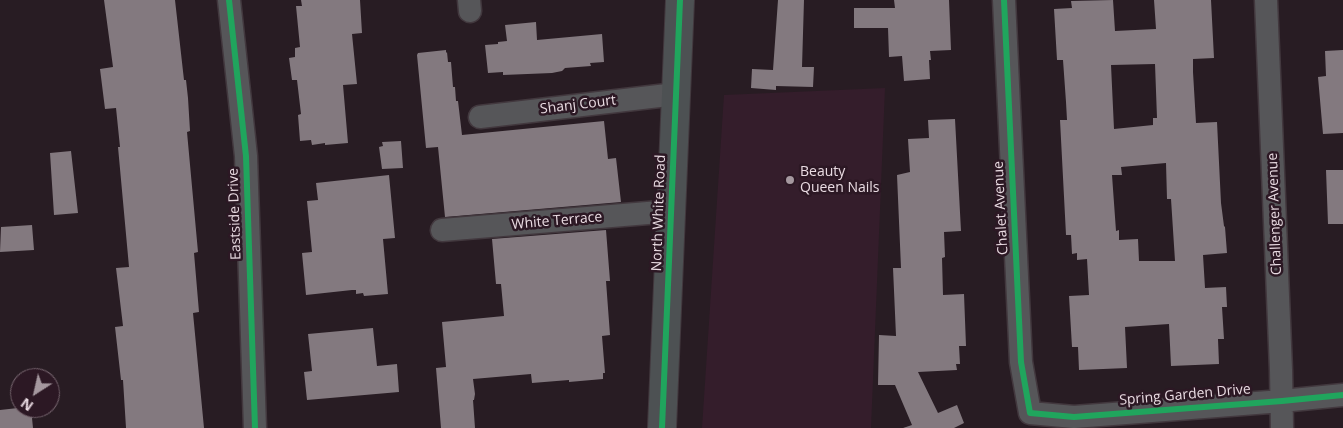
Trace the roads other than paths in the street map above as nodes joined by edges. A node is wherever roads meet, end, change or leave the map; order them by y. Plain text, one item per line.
1 (229, 0) edge
2 (680, 0) edge
3 (1004, 0) edge
4 (1266, 0) edge
5 (676, 94) junction
6 (480, 117) dead end
7 (672, 211) junction
8 (442, 230) dead end
9 (1343, 395) edge
10 (1282, 401) junction
11 (1030, 413) joint
12 (254, 428) edge
13 (662, 428) edge
14 (1282, 428) edge

1 - 12 street, Eastside Drive
2 - 5 main road, North White Road
3 - 11 street, Chalet Avenue
4 - 10 street, Challenger Avenue
5 - 6 street, Shanj Court
5 - 7 main road, North White Road
7 - 8 street, White Terrace
7 - 13 main road, North White Road
9 - 10 street, Spring Garden Drive
10 - 11 street, Spring Garden Drive
10 - 14 street, Challenger Avenue

